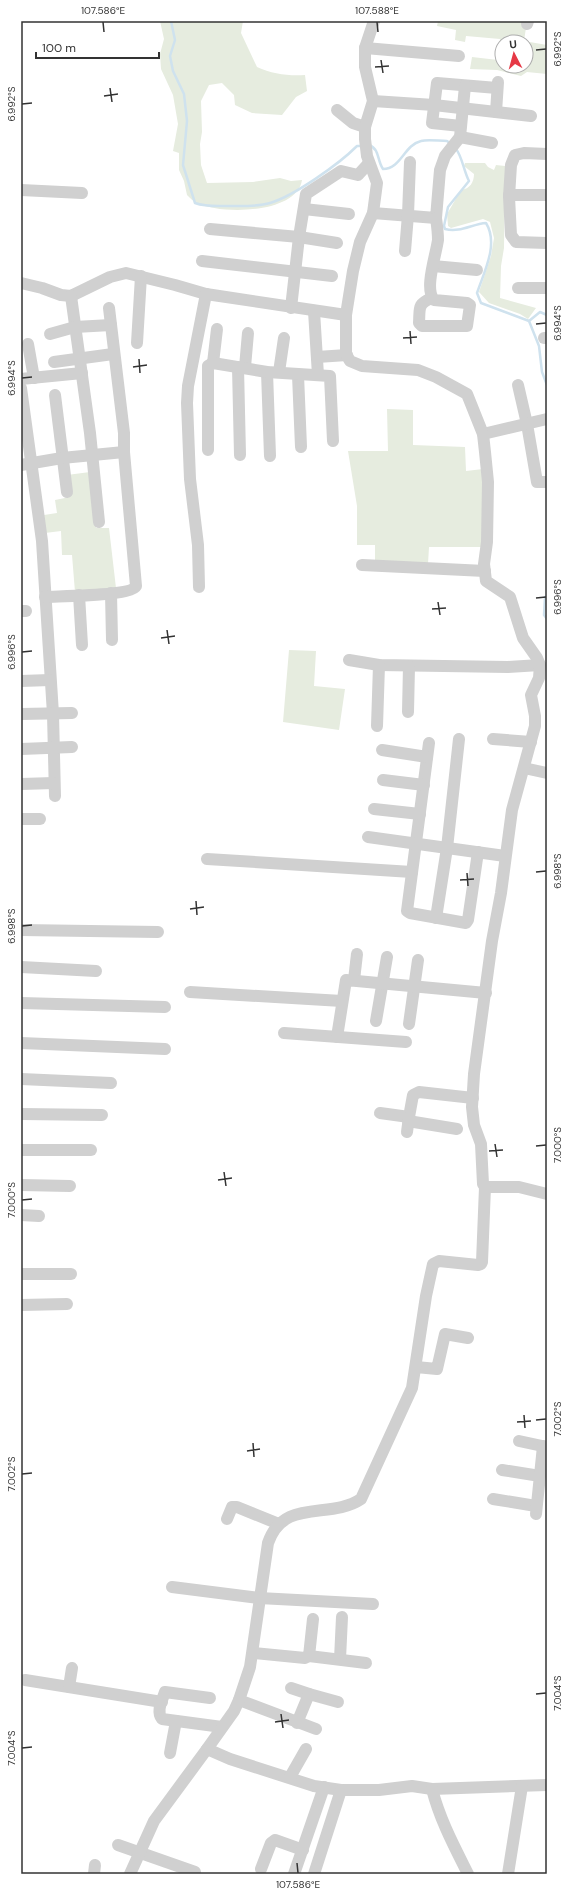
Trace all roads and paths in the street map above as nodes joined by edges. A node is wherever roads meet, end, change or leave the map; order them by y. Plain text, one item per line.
1 (374, 21) edge
2 (365, 48) junction
3 (459, 56) dead end
4 (466, 86) junction
5 (373, 101) junction
6 (434, 105) junction
7 (463, 109) junction
8 (337, 110) dead end
9 (496, 112) junction
10 (531, 116) dead end
11 (365, 127) junction
12 (459, 135) junction
13 (492, 142) dead end
14 (547, 154) edge
15 (410, 162) dead end
16 (369, 163) junction
17 (21, 190) edge
18 (82, 193) dead end
19 (510, 195) junction
20 (547, 195) edge
21 (304, 209) junction
22 (373, 213) junction
23 (349, 214) dead end
24 (408, 216) junction
25 (436, 218) junction
26 (210, 229) dead end
27 (299, 237) junction
28 (337, 243) dead end
29 (547, 243) edge
30 (405, 251) dead end
31 (202, 261) dead end
32 (433, 266) junction
33 (477, 270) dead end
34 (296, 272) junction
35 (141, 276) junction
36 (332, 276) dead end
37 (21, 283) edge
38 (518, 288) dead end
39 (547, 288) edge
40 (206, 294) junction
41 (71, 296) junction
42 (432, 298) dead end
43 (109, 308) dead end
44 (291, 308) junction
45 (314, 311) junction
46 (346, 315) junction
47 (111, 325) junction
48 (75, 327) junction
49 (217, 328) dead end
50 (248, 333) dead end
51 (50, 334) dead end
52 (284, 338) dead end
53 (137, 343) dead end
54 (28, 344) dead end
55 (113, 354) junction
56 (347, 355) junction
57 (317, 357) junction
58 (79, 358) junction
59 (54, 362) dead end
60 (213, 363) junction
61 (241, 367) junction
62 (273, 372) junction
63 (82, 373) junction
64 (298, 375) junction
65 (318, 375) junction
66 (34, 378) junction
67 (21, 379) edge
68 (518, 385) dead end
69 (21, 388) edge
70 (55, 395) dead end
71 (547, 419) edge
72 (527, 424) junction
73 (483, 434) junction
74 (333, 441) dead end
75 (301, 447) dead end
76 (208, 450) dead end
77 (124, 452) junction
78 (92, 455) junction
79 (240, 455) dead end
80 (270, 456) dead end
81 (62, 458) junction
82 (27, 464) edge
83 (547, 482) edge
84 (67, 492) dead end
85 (99, 522) dead end
86 (362, 565) dead end
87 (485, 572) junction
88 (199, 587) dead end
89 (111, 593) junction
90 (79, 595) junction
91 (45, 597) junction
92 (112, 640) dead end
93 (82, 645) dead end
94 (349, 660) dead end
95 (379, 665) junction
96 (540, 665) junction
97 (409, 666) junction
98 (50, 680) junction
99 (21, 681) edge
100 (408, 712) dead end
101 (72, 713) dead end
102 (21, 714) edge
103 (53, 714) junction
104 (377, 726) dead end
105 (493, 738) dead end
106 (459, 739) dead end
107 (531, 742) junction
108 (429, 743) dead end
109 (72, 747) dead end
110 (53, 748) junction
111 (21, 749) edge
112 (382, 750) dead end
113 (427, 757) junction
114 (524, 768) junction
115 (547, 773) edge
116 (383, 780) dead end
117 (54, 783) junction
118 (21, 784) edge
119 (424, 785) junction
120 (54, 796) dead end
121 (374, 808) dead end
122 (420, 814) junction
123 (21, 819) edge
124 (40, 819) dead end
125 (368, 837) dead end
126 (417, 844) junction
127 (447, 848) junction
128 (478, 852) junction
129 (505, 856) junction
130 (207, 859) dead end
131 (412, 872) junction
132 (436, 918) junction
133 (21, 930) edge
134 (158, 932) dead end
135 (357, 954) dead end
136 (387, 957) dead end
137 (418, 960) dead end
138 (21, 967) edge
139 (96, 970) dead end
140 (354, 980) junction
141 (382, 983) junction
142 (416, 986) junction
143 (190, 992) dead end
144 (486, 993) junction
145 (342, 1001) junction
146 (21, 1003) edge
147 (165, 1007) dead end
148 (376, 1021) dead end
149 (409, 1024) dead end
150 (284, 1033) dead end
151 (337, 1037) junction
152 (406, 1042) dead end
153 (21, 1043) edge
154 (165, 1049) dead end
155 (21, 1080) edge
156 (111, 1083) dead end
157 (473, 1098) junction
158 (380, 1113) dead end
159 (21, 1114) edge
160 (102, 1115) dead end
161 (408, 1123) junction
162 (457, 1130) dead end
163 (21, 1150) edge
164 (91, 1150) dead end
165 (21, 1185) edge
166 (70, 1186) dead end
167 (485, 1187) junction
168 (547, 1194) edge
169 (21, 1215) edge
170 (38, 1216) dead end
171 (21, 1274) edge
172 (71, 1274) dead end
173 (67, 1304) dead end
174 (21, 1305) edge
175 (468, 1338) dead end
176 (416, 1367) junction
177 (519, 1441) dead end
178 (545, 1446) edge
179 (502, 1470) dead end
180 (540, 1476) junction
181 (493, 1499) dead end
182 (227, 1519) dead end
183 (279, 1524) junction
184 (172, 1587) dead end
185 (259, 1598) junction
186 (373, 1604) dead end
187 (342, 1617) dead end
188 (313, 1619) dead end
189 (253, 1653) junction
190 (309, 1656) junction
191 (340, 1660) junction
192 (366, 1663) dead end
193 (72, 1668) dead end
194 (25, 1680) dead end
195 (69, 1687) junction
196 (291, 1688) dead end
197 (309, 1694) junction
198 (210, 1698) dead end
199 (239, 1700) junction
200 (162, 1702) junction
201 (338, 1702) dead end
202 (176, 1720) junction
203 (297, 1723) junction
204 (222, 1726) junction
205 (316, 1729) dead end
206 (207, 1749) junction
207 (306, 1749) dead end
208 (170, 1753) dead end
209 (295, 1779) junction
210 (547, 1785) edge
211 (522, 1786) junction
212 (324, 1787) junction
213 (432, 1789) junction
214 (341, 1790) junction
215 (118, 1845) dead end
216 (303, 1850) junction
217 (139, 1853) junction
218 (260, 1870) dead end
219 (194, 1872) dead end
220 (130, 1874) edge
221 (294, 1874) edge
222 (314, 1874) edge
223 (468, 1874) edge
224 (508, 1874) edge

1 - 2 street
2 - 3 street
2 - 5 street
4 - 6 street
4 - 7 street
4 - 9 street
5 - 6 street
5 - 11 street
6 - 7 street
6 - 12 street
7 - 9 street
7 - 12 street
8 - 11 street
9 - 10 street
11 - 16 street
12 - 13 street
12 - 25 street
14 - 19 street
15 - 24 street
16 - 21 street
16 - 22 street
17 - 18 street
19 - 20 street
19 - 29 street
21 - 23 street
21 - 27 street
22 - 24 street
22 - 46 street
24 - 25 street
24 - 30 street
25 - 32 street
26 - 27 street
27 - 28 street
27 - 34 street
31 - 34 street
32 - 33 street
32 - 42 street
34 - 36 street
34 - 44 street
35 - 40 street
35 - 41 street
35 - 53 street
37 - 41 street
38 - 39 street
40 - 44 street
40 - 88 street
41 - 48 street
43 - 47 street
44 - 45 street
45 - 46 street
45 - 57 street
46 - 56 street
47 - 48 street
47 - 55 street
48 - 51 street
48 - 58 street
49 - 60 street
50 - 61 street
52 - 62 street
54 - 66 street
55 - 58 street
55 - 77 street
56 - 57 street
56 - 73 street
57 - 65 street
58 - 59 street
58 - 63 street
60 - 61 street
60 - 76 street
61 - 62 street
61 - 79 street
62 - 64 street
62 - 80 street
63 - 66 street
63 - 78 street
64 - 65 street
64 - 75 street
65 - 74 street
66 - 67 street
68 - 72 street
69 - 82 street
70 - 81 street
71 - 72 street
72 - 73 street
72 - 83 street
73 - 87 street
77 - 78 street
77 - 89 street
78 - 81 street
78 - 85 street
81 - 82 street
81 - 84 street
82 - 91 street
86 - 87 street
87 - 96 street
89 - 90 street
89 - 92 street
90 - 91 street
90 - 93 street
91 - 98 street
94 - 95 street
95 - 97 street
95 - 104 street
96 - 97 street
96 - 107 street
97 - 100 street
98 - 99 street
98 - 103 street
101 - 103 street
102 - 103 street
103 - 110 street
105 - 107 street
106 - 127 street
107 - 114 street
108 - 113 street
109 - 110 street
110 - 111 street
110 - 117 street
112 - 113 street
113 - 119 street
114 - 115 street
114 - 129 street
116 - 119 street
117 - 118 street
117 - 120 street
119 - 122 street
121 - 122 street
122 - 126 street
123 - 124 street
125 - 126 street
126 - 127 street
126 - 131 street
127 - 128 street
127 - 132 street
128 - 129 street
128 - 132 street
129 - 144 street
130 - 131 street
131 - 132 street
133 - 134 street
135 - 140 street
136 - 141 street
137 - 142 street
138 - 139 street
140 - 141 street
140 - 145 street
141 - 142 street
141 - 148 street
142 - 144 street
142 - 149 street
143 - 145 street
144 - 157 street
145 - 151 street
146 - 147 street
150 - 151 street
151 - 152 street
153 - 154 street
155 - 156 street
157 - 161 street
157 - 167 street
158 - 161 street
159 - 160 street
161 - 162 street
163 - 164 street
165 - 166 street
167 - 168 street
167 - 176 street
169 - 170 street
171 - 172 street
173 - 174 street
175 - 176 street
176 - 183 street
177 - 178 street
178 - 180 street
179 - 180 street
180 - 181 street
182 - 183 street
183 - 185 street
184 - 185 street
185 - 186 street
185 - 189 street
187 - 191 street
188 - 190 street
189 - 190 street
189 - 199 street
190 - 191 street
191 - 192 street
193 - 195 street
194 - 195 street
195 - 200 street
196 - 197 street
197 - 201 street
197 - 203 street
198 - 200 street
199 - 203 street
199 - 204 street
200 - 202 street
202 - 204 street
202 - 208 street
203 - 205 street
204 - 206 street
206 - 209 street
206 - 217 street
207 - 209 street
209 - 212 street
210 - 211 street
211 - 213 street
211 - 224 street
212 - 214 street
212 - 216 street
213 - 214 street
213 - 223 street
214 - 222 street
215 - 217 street
216 - 218 street
216 - 221 street
217 - 219 street
217 - 220 street

